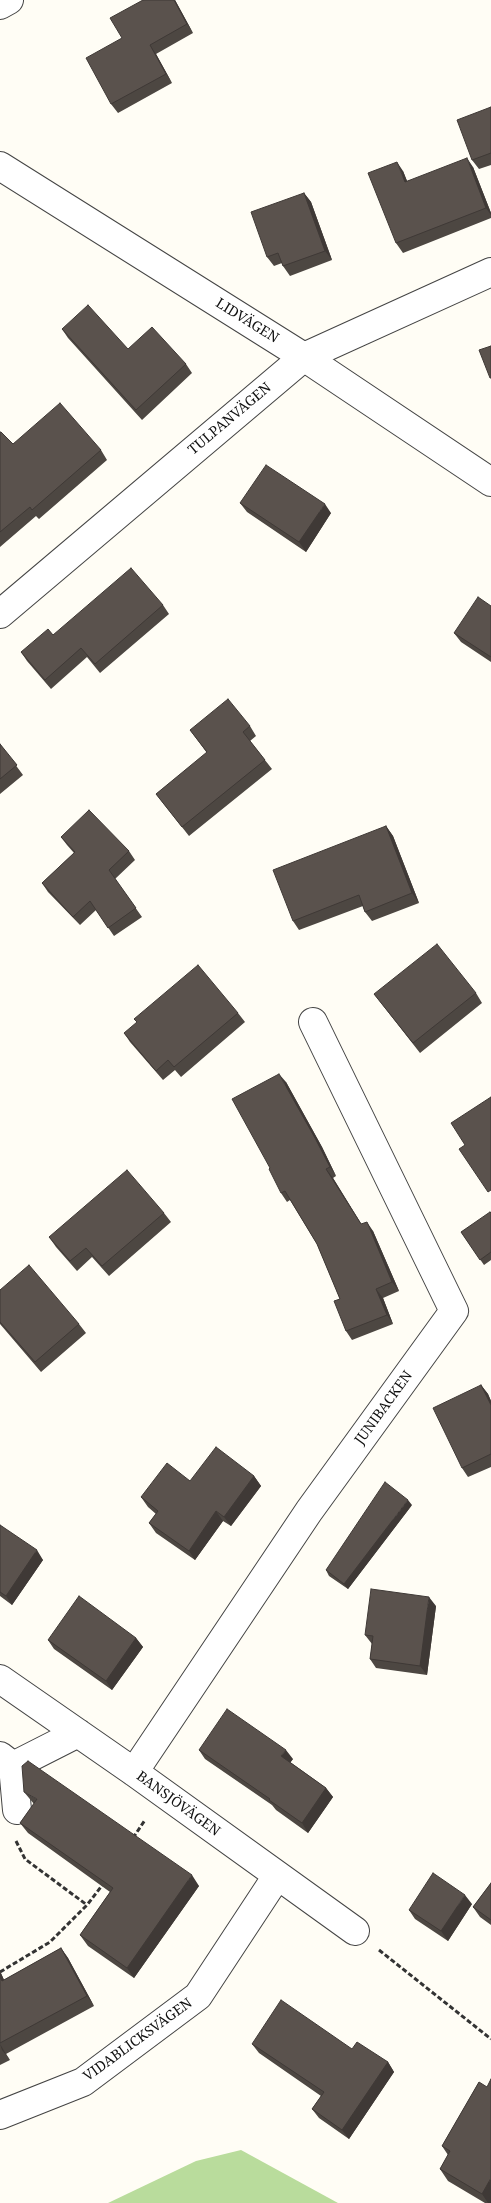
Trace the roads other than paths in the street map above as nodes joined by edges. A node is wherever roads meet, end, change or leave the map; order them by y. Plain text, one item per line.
1 (9, 0) edge
2 (0, 5) edge
3 (0, 166) edge
4 (491, 272) edge
5 (304, 357) junction
6 (491, 482) edge
7 (0, 614) edge
8 (313, 1022) dead end
9 (0, 1679) edge
10 (78, 1733) junction
11 (7, 1761) edge
12 (134, 1772) junction
13 (17, 1810) dead end
14 (277, 1876) junction
15 (355, 1930) road end
16 (0, 2114) edge

1 - 2 street
3 - 5 street, LIDVÄGEN
4 - 5 street, TULPANVÄGEN
5 - 6 street, LIDVÄGEN
5 - 7 street, TULPANVÄGEN
8 - 12 street, JUNIBACKEN
9 - 10 street, BANSJÖVÄGEN
10 - 11 street
10 - 12 street, BANSJÖVÄGEN
11 - 13 street
12 - 14 street, BANSJÖVÄGEN
14 - 15 street, BANSJÖVÄGEN
14 - 16 street, VIDABLICKSVÄGEN

